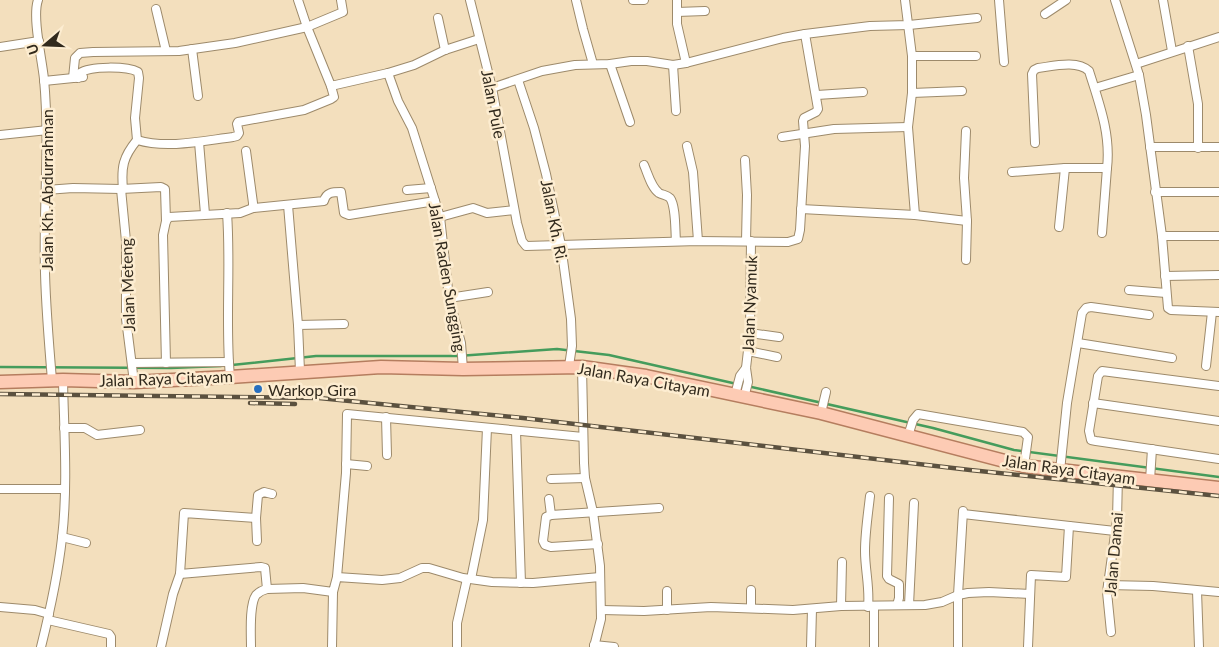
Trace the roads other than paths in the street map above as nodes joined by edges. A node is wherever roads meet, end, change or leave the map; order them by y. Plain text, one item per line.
1 (38, 0) edge
2 (298, 0) edge
3 (341, 0) edge
4 (470, 0) edge
5 (576, 0) edge
6 (633, 0) edge
7 (644, 0) edge
8 (677, 0) edge
9 (905, 0) edge
10 (999, 0) edge
11 (1066, 0) edge
12 (1115, 0) edge
13 (1163, 0) edge
14 (156, 9) dead end
15 (705, 11) dead end
16 (677, 12) junction
17 (1045, 14) dead end
18 (438, 18) dead end
19 (977, 18) dead end
20 (909, 25) junction
21 (307, 27) junction
22 (805, 34) junction
23 (1219, 37) edge
24 (479, 39) junction
25 (39, 40) junction
26 (1188, 46) junction
27 (0, 47) edge
28 (192, 49) junction
29 (445, 50) junction
30 (166, 51) junction
31 (1172, 51) junction
32 (127, 52) junction
33 (912, 56) junction
34 (976, 56) dead end
35 (1004, 62) dead end
36 (686, 63) junction
37 (593, 64) junction
38 (610, 64) junction
39 (1136, 64) junction
40 (673, 65) junction
41 (127, 68) junction
42 (388, 73) junction
43 (1139, 75) junction
44 (78, 78) junction
45 (518, 80) junction
46 (44, 81) junction
47 (331, 86) junction
48 (492, 88) junction
49 (1095, 88) junction
50 (962, 91) dead end
51 (863, 92) dead end
52 (912, 93) junction
53 (817, 95) junction
54 (198, 96) dead end
55 (676, 111) dead end
56 (630, 122) dead end
57 (908, 127) junction
58 (48, 130) junction
59 (966, 131) dead end
60 (805, 133) junction
61 (0, 135) edge
62 (782, 136) dead end
63 (136, 140) junction
64 (199, 142) junction
65 (1035, 144) dead end
66 (687, 146) dead end
67 (1150, 147) junction
68 (1219, 147) edge
69 (1198, 148) junction
70 (246, 151) dead end
71 (745, 160) dead end
72 (644, 165) dead end
73 (1064, 168) junction
74 (1107, 168) junction
75 (1012, 172) dead end
76 (431, 188) junction
77 (122, 189) junction
78 (46, 190) junction
79 (407, 190) dead end
80 (1155, 192) junction
81 (1219, 192) edge
82 (435, 201) junction
83 (288, 205) junction
84 (253, 208) junction
85 (801, 209) junction
86 (514, 210) junction
87 (227, 213) junction
88 (205, 214) junction
89 (915, 215) junction
90 (440, 217) junction
91 (967, 220) junction
92 (166, 221) junction
93 (1059, 227) dead end
94 (1102, 233) dead end
95 (1162, 236) junction
96 (1219, 236) edge
97 (676, 241) junction
98 (698, 241) junction
99 (748, 241) junction
100 (561, 245) junction
101 (966, 260) dead end
102 (1219, 275) edge
103 (1165, 276) junction
104 (1129, 290) dead end
105 (488, 292) dead end
106 (1166, 293) junction
107 (449, 298) junction
108 (1216, 312) edge
109 (1149, 315) dead end
110 (344, 324) dead end
111 (298, 325) junction
112 (750, 333) junction
113 (779, 337) dead end
114 (1078, 343) junction
115 (748, 351) junction
116 (777, 357) dead end
117 (1172, 358) dead end
118 (166, 363) junction
119 (574, 363) junction
120 (132, 365) junction
121 (463, 366) junction
122 (1206, 366) dead end
123 (746, 368) junction
124 (230, 369) junction
125 (300, 369) junction
126 (54, 374) junction
127 (134, 380) junction
128 (0, 382) edge
129 (1219, 386) edge
130 (740, 393) junction
131 (825, 395) dead end
132 (1094, 403) junction
133 (822, 411) junction
134 (386, 417) junction
135 (1219, 421) edge
136 (64, 428) junction
137 (487, 428) junction
138 (910, 428) junction
139 (140, 430) dead end
140 (516, 431) junction
141 (583, 437) junction
142 (1152, 453) junction
143 (386, 455) dead end
144 (1219, 459) edge
145 (1025, 460) junction
146 (346, 464) junction
147 (366, 466) dead end
148 (1061, 467) junction
149 (1118, 476) junction
150 (1150, 476) junction
151 (585, 478) junction
152 (551, 479) dead end
153 (1219, 488) edge
154 (0, 489) edge
155 (64, 489) junction
156 (272, 494) dead end
157 (870, 496) dead end
158 (889, 498) dead end
159 (549, 499) dead end
160 (914, 503) dead end
161 (659, 508) dead end
162 (593, 512) junction
163 (552, 514) junction
164 (256, 518) junction
165 (1069, 526) junction
166 (1115, 531) junction
167 (62, 537) junction
168 (256, 541) dead end
169 (86, 543) dead end
170 (598, 544) junction
171 (842, 562) dead end
172 (180, 574) junction
173 (337, 577) junction
174 (600, 577) junction
175 (469, 579) junction
176 (521, 582) junction
177 (1108, 585) junction
178 (267, 589) junction
179 (751, 590) dead end
180 (667, 591) dead end
181 (1197, 591) junction
182 (333, 592) junction
183 (1219, 592) edge
184 (1030, 594) junction
185 (958, 595) junction
186 (909, 605) junction
187 (841, 606) junction
188 (897, 606) junction
189 (0, 607) edge
190 (871, 607) junction
191 (751, 608) junction
192 (812, 608) junction
193 (602, 610) junction
194 (667, 610) junction
195 (48, 617) junction
196 (1111, 632) dead end
197 (594, 646) edge
198 (41, 647) edge
199 (111, 647) edge
200 (161, 647) edge
201 (251, 647) edge
202 (332, 647) edge
203 (456, 647) edge
204 (614, 647) edge
205 (811, 647) edge
206 (874, 647) edge
207 (958, 647) edge
208 (1028, 647) edge
209 (1199, 647) edge

1 - 25 street, Jalan Kh. Abdurrahman
2 - 21 street
3 - 21 street
4 - 24 street, Jalan Pule
5 - 37 street
6 - 7 street
8 - 16 street
9 - 20 street
10 - 35 street
11 - 17 street
12 - 39 street
13 - 31 street
14 - 30 street
15 - 16 street
16 - 36 street
18 - 29 street
19 - 20 street
20 - 22 street
20 - 33 street
21 - 28 street
21 - 47 street
22 - 36 street
22 - 53 street
23 - 26 street
24 - 29 street
24 - 48 street, Jalan Pule
25 - 27 street
25 - 46 street, Jalan Kh. Abdurrahman
26 - 31 street
26 - 69 street
28 - 30 street
28 - 54 street
29 - 42 street
30 - 32 street
31 - 39 street
32 - 41 street
32 - 44 street
33 - 34 street
33 - 52 street
36 - 40 street
37 - 38 street
37 - 45 street
38 - 40 street
38 - 56 street
39 - 43 street
40 - 55 street
41 - 44 street
41 - 63 street
42 - 47 street
42 - 76 street, Jalan Raden Sungging
43 - 49 street
43 - 67 street
44 - 46 street
45 - 48 street
45 - 100 street, Jalan Kh. Ri.
46 - 58 street, Jalan Kh. Abdurrahman
47 - 64 street
48 - 86 street, Jalan Pule
49 - 65 street
49 - 74 street
50 - 52 street
51 - 53 street
52 - 57 street
53 - 60 street
57 - 60 street
57 - 89 street
58 - 61 street
58 - 78 street, Jalan Kh. Abdurrahman
59 - 91 street
60 - 62 street
60 - 85 street
63 - 64 street
63 - 77 street, Jalan Meteng
64 - 88 street
66 - 98 street
67 - 69 street
67 - 80 street
68 - 69 street
70 - 84 street
71 - 99 street, Jalan Nyamuk
72 - 97 street
73 - 74 street
73 - 75 street
73 - 93 street
74 - 94 street
76 - 79 street
76 - 82 street, Jalan Raden Sungging
77 - 78 street
77 - 92 street
77 - 120 street, Jalan Meteng
78 - 126 street, Jalan Kh. Abdurrahman
80 - 81 street
80 - 95 street
82 - 83 street
82 - 90 street, Jalan Raden Sungging
83 - 84 street
83 - 111 street
84 - 87 street
85 - 89 street
85 - 99 street
86 - 90 street
86 - 100 street, Jalan Pule
87 - 88 street
87 - 124 street
88 - 92 street
89 - 91 street
90 - 107 street, Jalan Raden Sungging
91 - 101 street
92 - 118 street
95 - 96 street
95 - 103 street
97 - 98 street
97 - 100 street
98 - 99 street
99 - 112 street, Jalan Nyamuk
100 - 119 street, Jalan Kh. Ri.
102 - 103 street
103 - 106 street
104 - 106 street
105 - 107 street
106 - 108 street
107 - 121 street, Jalan Raden Sungging
108 - 122 street
109 - 114 street
110 - 111 street
111 - 125 street
112 - 113 street
112 - 115 street, Jalan Nyamuk
114 - 117 street
114 - 148 street
115 - 116 street
115 - 123 street, Jalan Nyamuk
118 - 120 street
118 - 124 street
119 - 121 main road, Jalan Raya Citayam
119 - 130 main road, Jalan Raya Citayam
119 - 141 street, Jalan Kh. Ri.
120 - 127 street, Jalan Meteng
121 - 125 main road, Jalan Raya Citayam
123 - 130 street, Jalan Nyamuk
123 - 130 street, Jalan Nyamuk
124 - 125 main road, Jalan Raya Citayam
124 - 127 main road, Jalan Raya Citayam
126 - 127 main road, Jalan Raya Citayam
126 - 128 main road, Jalan Raya Citayam
126 - 136 street, Jalan Kh. Abdurrahman
129 - 132 street
130 - 133 main road, Jalan Raya Citayam
131 - 133 street
132 - 135 street
132 - 142 street
133 - 138 main road, Jalan Raya Citayam
134 - 137 street
134 - 143 street
134 - 146 street
136 - 139 street
136 - 155 street, Jalan Kh. Abdurrahman
137 - 140 street
137 - 175 street
138 - 145 main road, Jalan Raya Citayam
138 - 145 street
140 - 141 street
140 - 176 street
141 - 151 street, Jalan Kh. Ri.
142 - 144 street
142 - 150 street
145 - 148 main road, Jalan Raya Citayam
146 - 147 street
146 - 173 street
148 - 149 main road, Jalan Raya Citayam
149 - 150 main road, Jalan Raya Citayam
149 - 166 street, Jalan Damai
150 - 153 main road, Jalan Raya Citayam
151 - 152 street
151 - 162 street, Jalan Kh. Ri.
154 - 155 street
155 - 167 street, Jalan Kh. Abdurrahman
156 - 164 street
157 - 190 street
158 - 188 street
159 - 163 street
160 - 186 street
161 - 162 street
162 - 163 street
162 - 170 street, Jalan Kh. Ri.
163 - 170 street
164 - 168 street
164 - 172 street
165 - 166 street
165 - 184 street
165 - 185 street
166 - 177 street, Jalan Damai
167 - 169 street
167 - 195 street, Jalan Kh. Abdurrahman
170 - 174 street, Jalan Kh. Ri.
171 - 187 street
172 - 178 street
172 - 200 street
173 - 175 street
173 - 182 street
174 - 176 street
174 - 193 street, Jalan Kh. Ri.
175 - 176 street
175 - 203 street
177 - 181 street
177 - 196 street, Jalan Damai
178 - 182 street
178 - 201 street
179 - 191 street
180 - 194 street
181 - 183 street
181 - 209 street
182 - 202 street
184 - 185 street
184 - 208 street
185 - 186 street
185 - 207 street
186 - 188 street
187 - 190 street
187 - 192 street
188 - 190 street
189 - 195 street
190 - 206 street
191 - 192 street
191 - 194 street
192 - 205 street
193 - 194 street
193 - 197 street, Jalan Kh. Ri.
195 - 198 street, Jalan Kh. Abdurrahman
195 - 199 street
197 - 204 street

